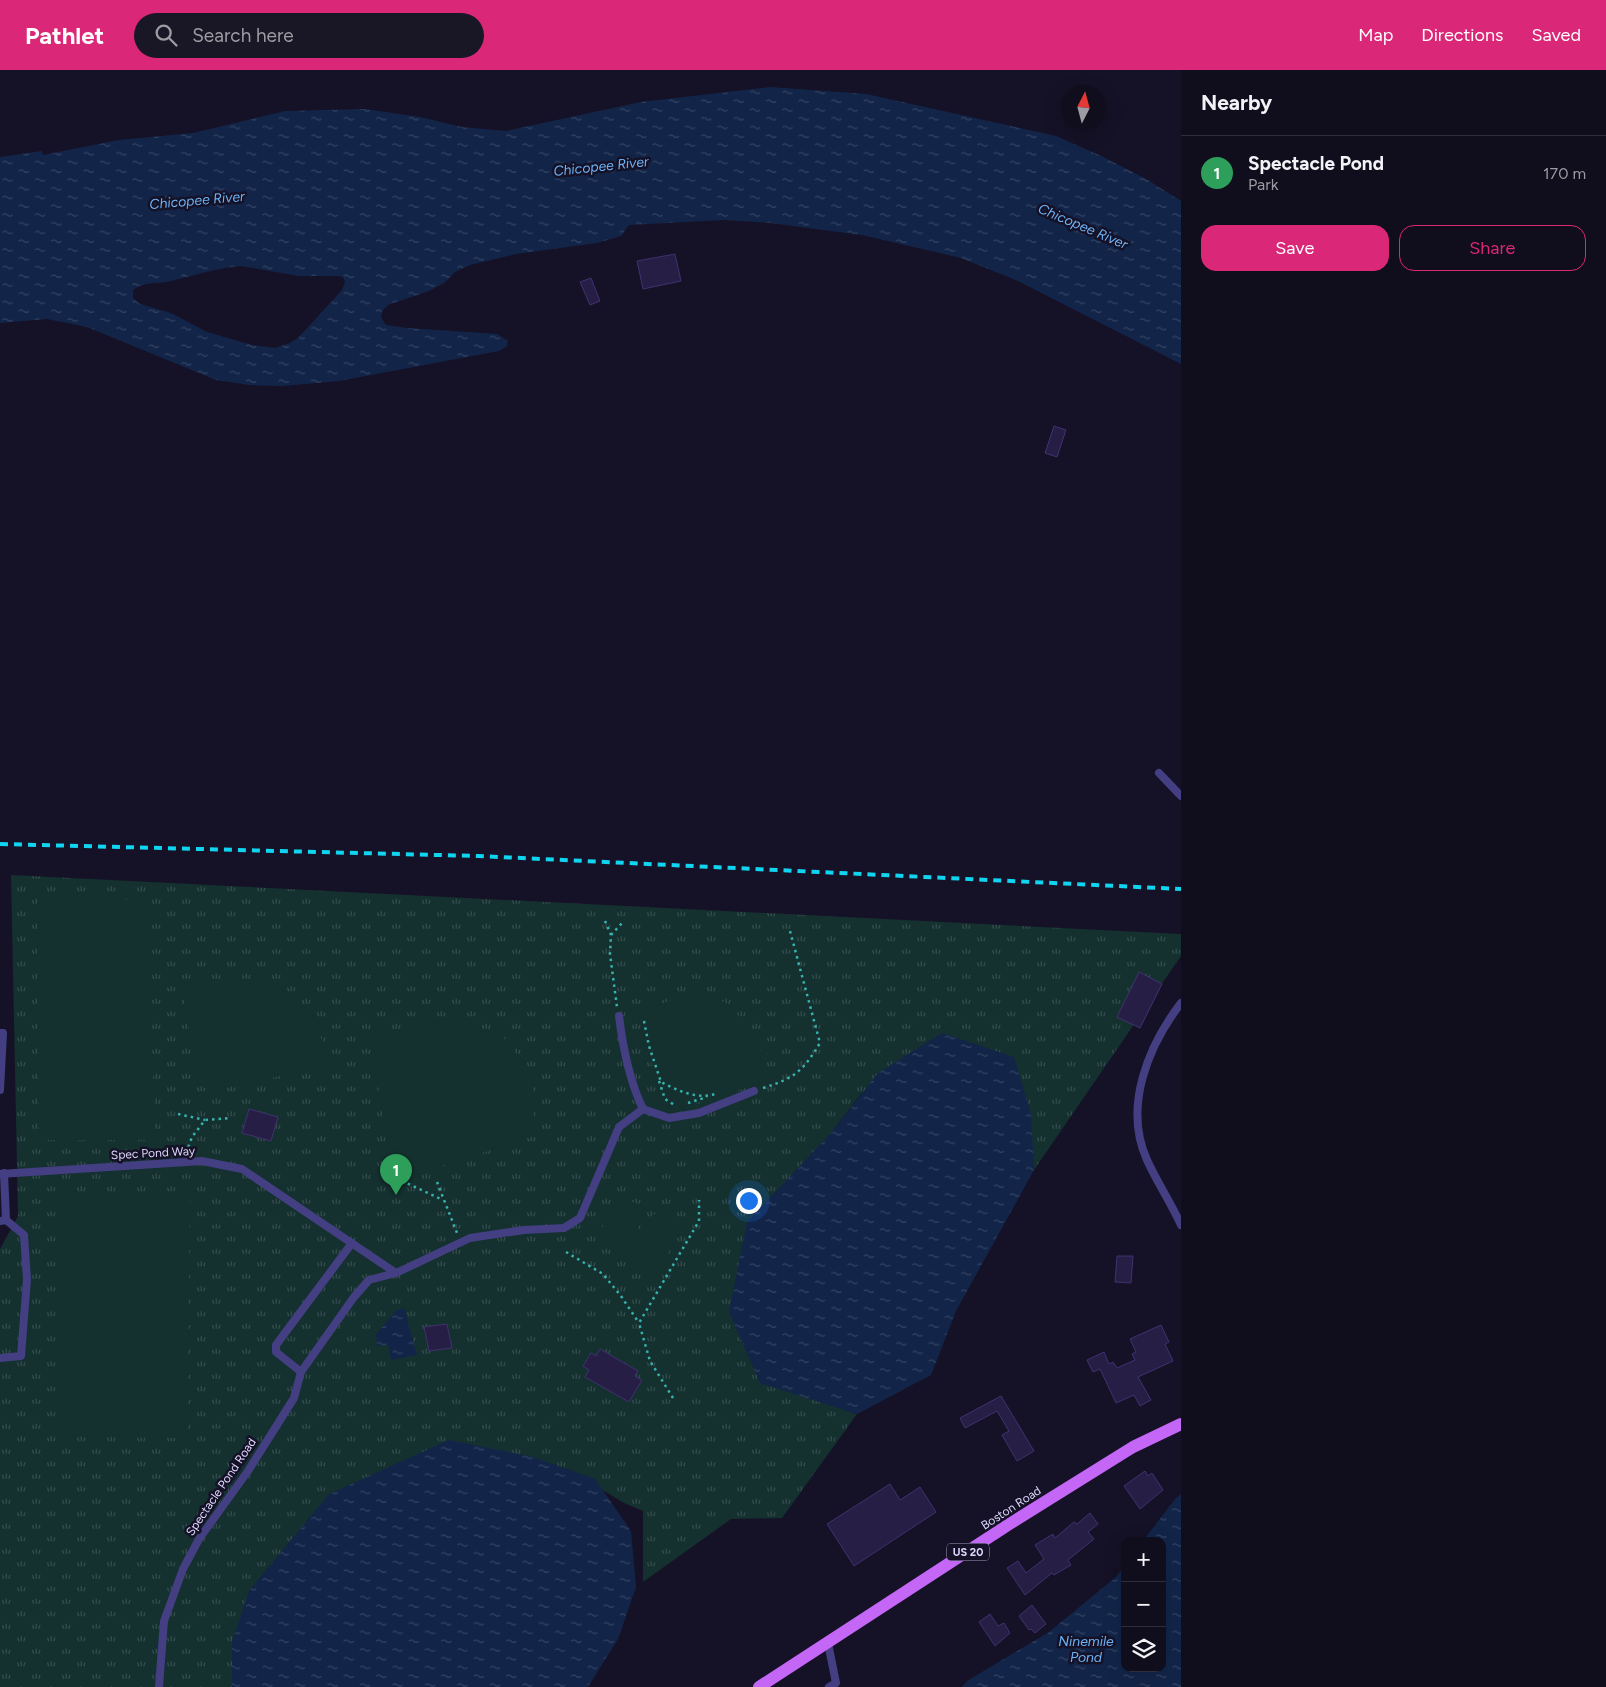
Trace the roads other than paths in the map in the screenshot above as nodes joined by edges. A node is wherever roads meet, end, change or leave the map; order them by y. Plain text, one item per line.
1 (1159, 773) dead end
2 (1181, 796) edge
3 (1181, 1003) edge
4 (619, 1016) road end
5 (0, 1033) edge
6 (0, 1090) edge
7 (754, 1091) road end
8 (643, 1109) junction
9 (2, 1173) edge
10 (3, 1221) edge
11 (1181, 1225) edge
12 (352, 1243) junction
13 (396, 1273) junction
14 (0, 1358) edge
15 (301, 1372) junction
16 (1181, 1424) edge
17 (828, 1643) junction
18 (158, 1687) edge
19 (759, 1687) edge
20 (829, 1687) edge

1 - 2 lane
3 - 11 lane
4 - 8 lane
5 - 6 lane
7 - 8 lane
8 - 13 lane, Spectacle Pond Road
9 - 10 lane
9 - 12 lane, Spec Pond Way
10 - 14 lane
12 - 13 lane, Spec Pond Way
12 - 15 lane
13 - 15 lane, Spectacle Pond Road
15 - 18 lane, Spectacle Pond Road
16 - 17 main road, Boston Road / US 20
17 - 19 main road, Boston Road / US 20
17 - 20 lane

